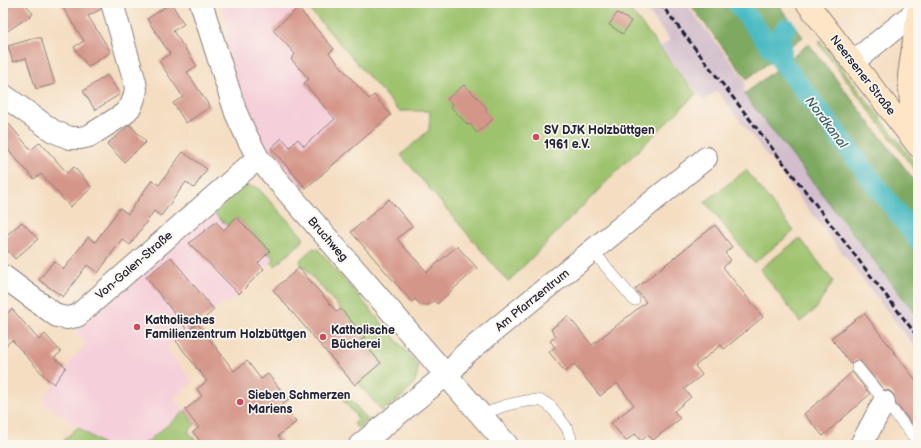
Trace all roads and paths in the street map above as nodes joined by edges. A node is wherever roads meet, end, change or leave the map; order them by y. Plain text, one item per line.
1 (112, 3) edge
2 (201, 3) edge
3 (807, 3) edge
4 (918, 11) edge
5 (853, 62) junction
6 (3, 95) edge
7 (918, 140) edge
8 (918, 146) edge
9 (258, 158) junction
10 (706, 158) dead end
11 (593, 251) junction
12 (3, 276) edge
13 (634, 300) dead end
14 (857, 367) dead end
15 (446, 375) junction
16 (884, 402) junction
17 (483, 417) junction
18 (918, 442) edge
19 (360, 445) edge
20 (507, 445) edge
21 (571, 445) edge
22 (861, 445) edge

1 - 6 street
2 - 9 street, Bruchweg
3 - 5 main road, Neersener Straße
4 - 5 street
4 - 7 main road
5 - 8 main road, Neersener Straße
9 - 12 street, Von-Galen-Straße
9 - 15 street, Bruchweg
10 - 11 street, Am Pfarrzentrum
11 - 13 lane
11 - 15 street, Am Pfarrzentrum
14 - 16 lane
15 - 17 street, Bruchweg
15 - 19 street, Am Pfarrzentrum
16 - 18 lane
16 - 22 street
17 - 20 street, Bruchweg
17 - 21 lane

